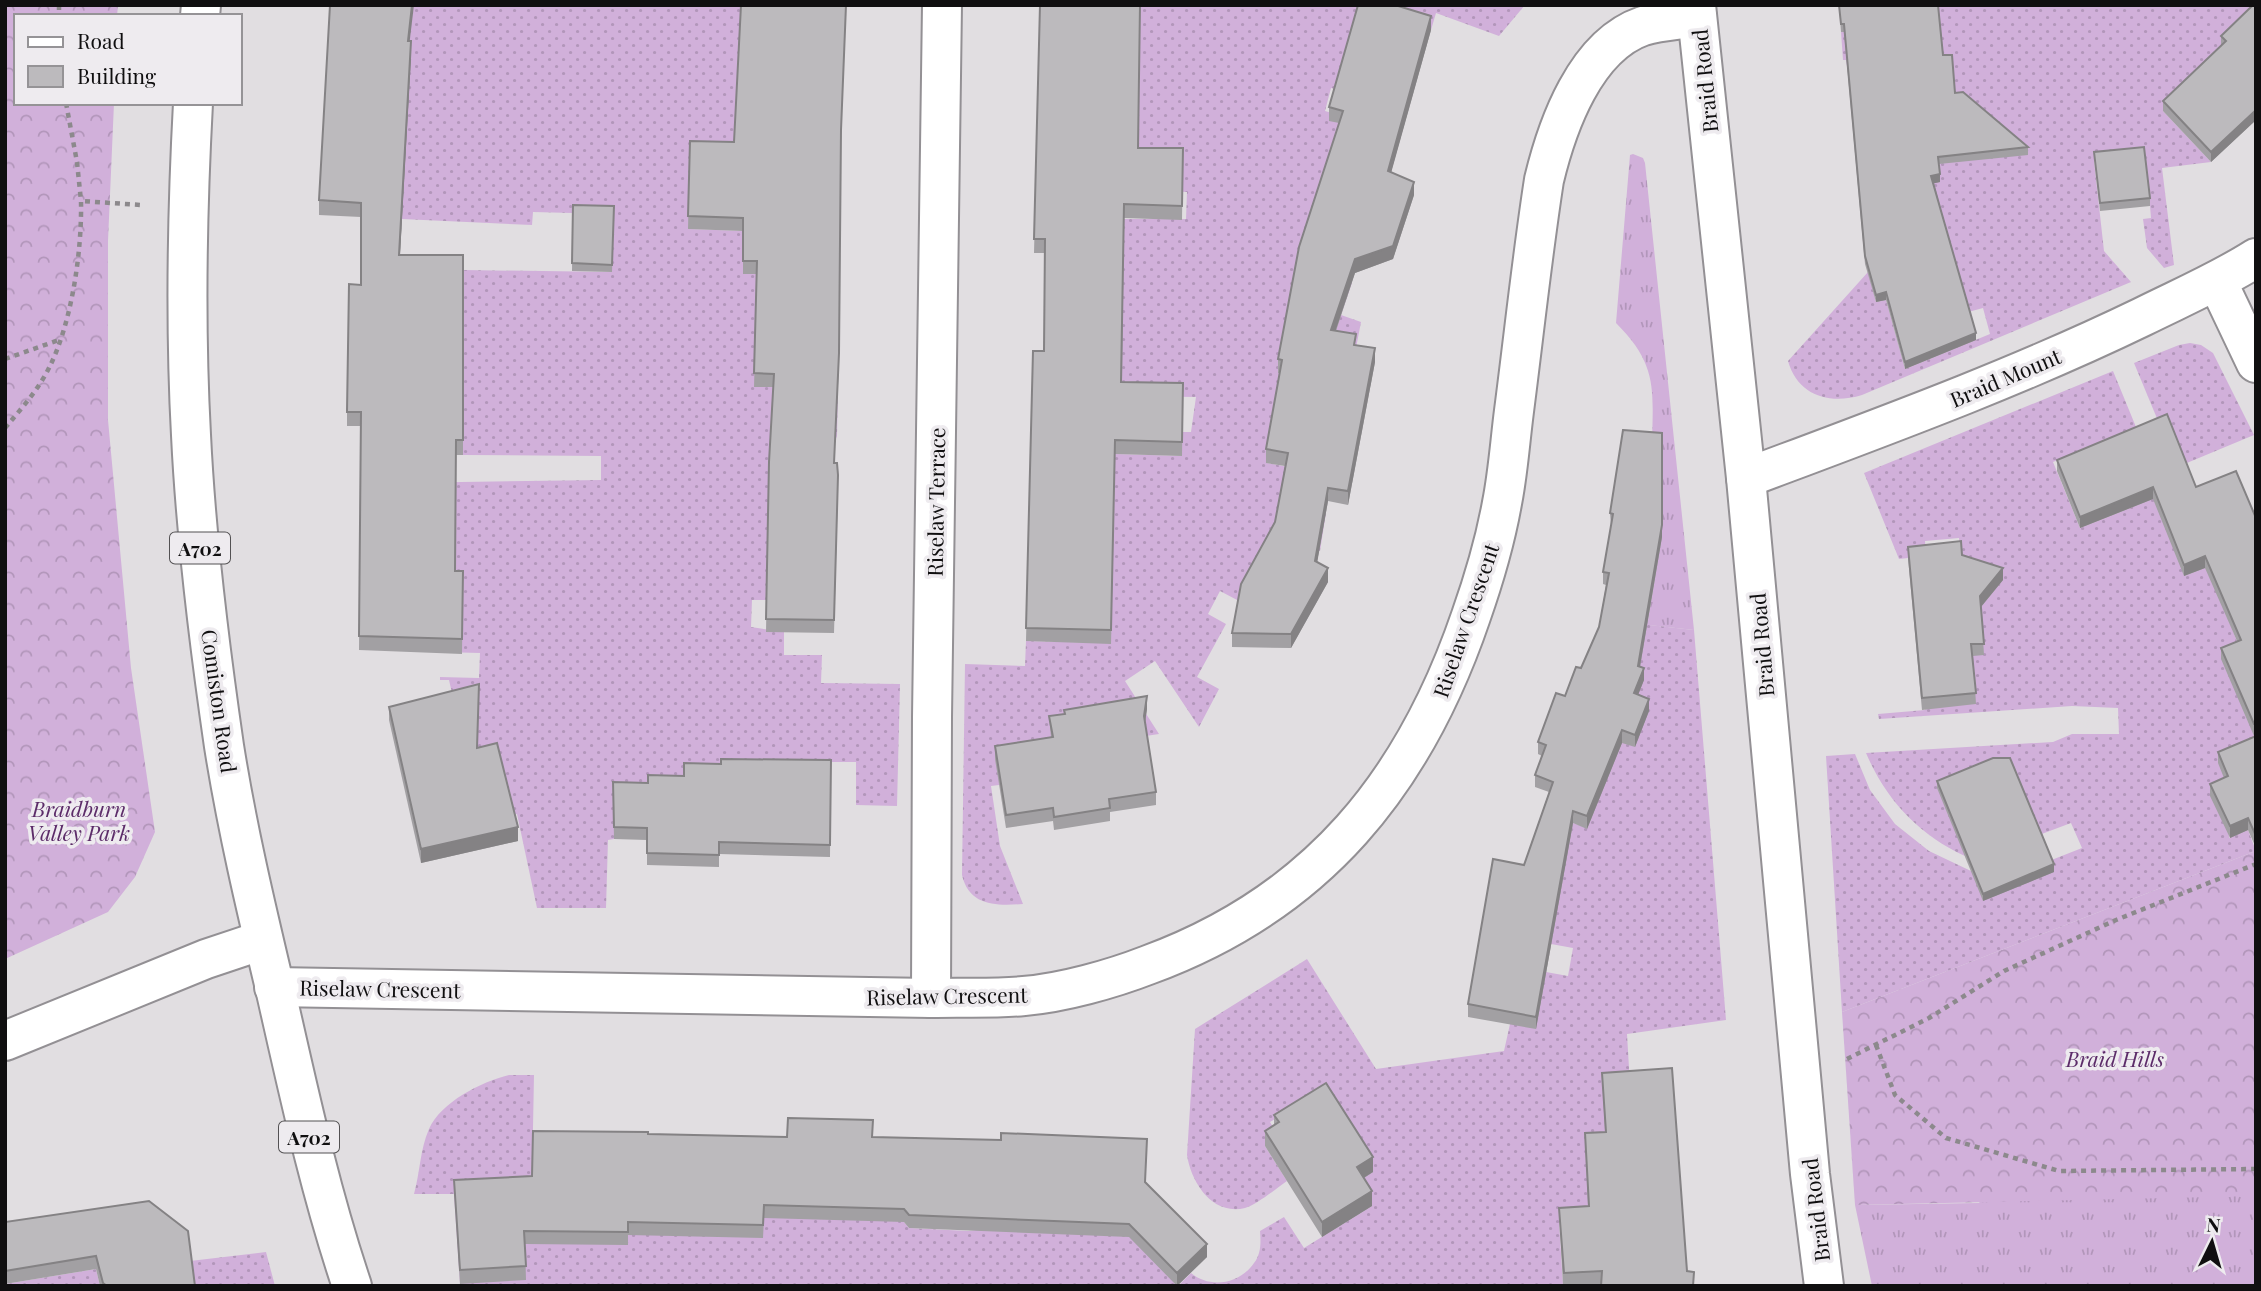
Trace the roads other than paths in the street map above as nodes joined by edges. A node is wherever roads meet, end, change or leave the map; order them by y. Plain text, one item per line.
1 (942, 5) edge
2 (1697, 11) edge
3 (193, 105) edge
4 (2256, 258) edge
5 (2217, 281) junction
6 (2256, 363) edge
7 (1746, 478) junction
8 (263, 940) junction
9 (274, 987) junction
10 (931, 998) junction
11 (5, 1041) edge
12 (352, 1286) edge
13 (1824, 1286) edge

1 - 10 street, Riselaw Terrace
2 - 7 street, Braid Road
2 - 10 street, Riselaw Crescent
3 - 8 street, Comiston Road / A702
4 - 5 street, Braid Mount
5 - 6 street
5 - 7 street, Braid Mount
7 - 13 street, Braid Road
8 - 9 street, Comiston Road / A702
8 - 11 street
9 - 10 street, Riselaw Crescent
9 - 12 street, Comiston Road / A702

